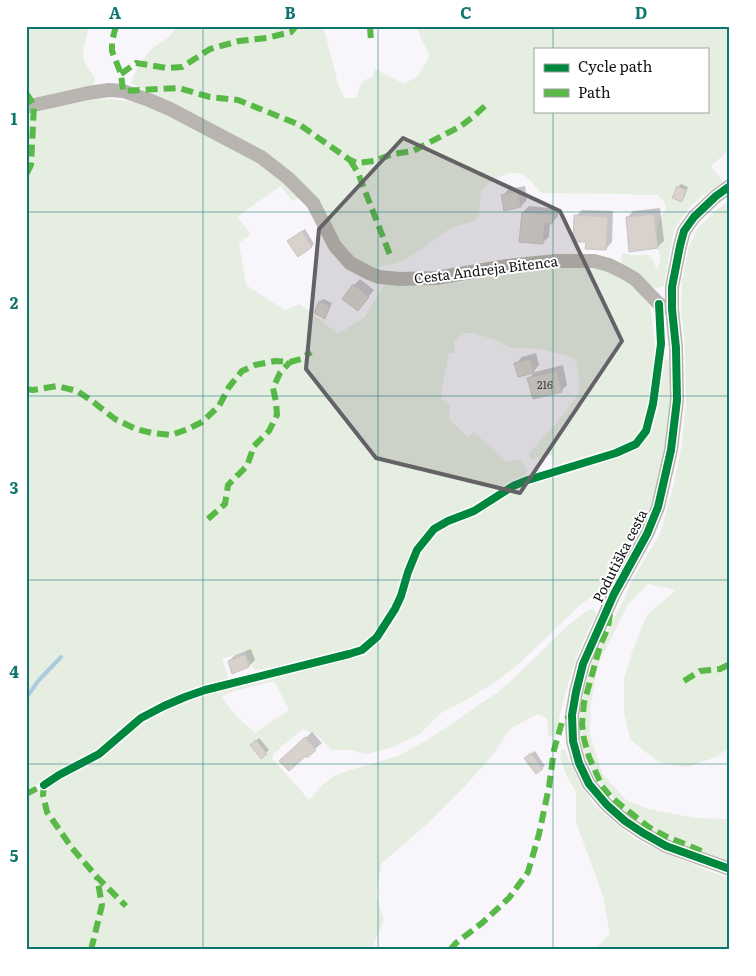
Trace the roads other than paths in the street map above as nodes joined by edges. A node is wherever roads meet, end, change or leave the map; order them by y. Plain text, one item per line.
1 (26, 107) edge
2 (730, 186) edge
3 (659, 304) junction
4 (672, 309) junction
5 (44, 785) dead end
6 (730, 869) edge

1 - 3 street, Cesta Andreja Bitenca
2 - 4 street, Podutiška cesta
3 - 4 street, Cesta Andreja Bitenca
3 - 5 street
4 - 6 street, Podutiška cesta

